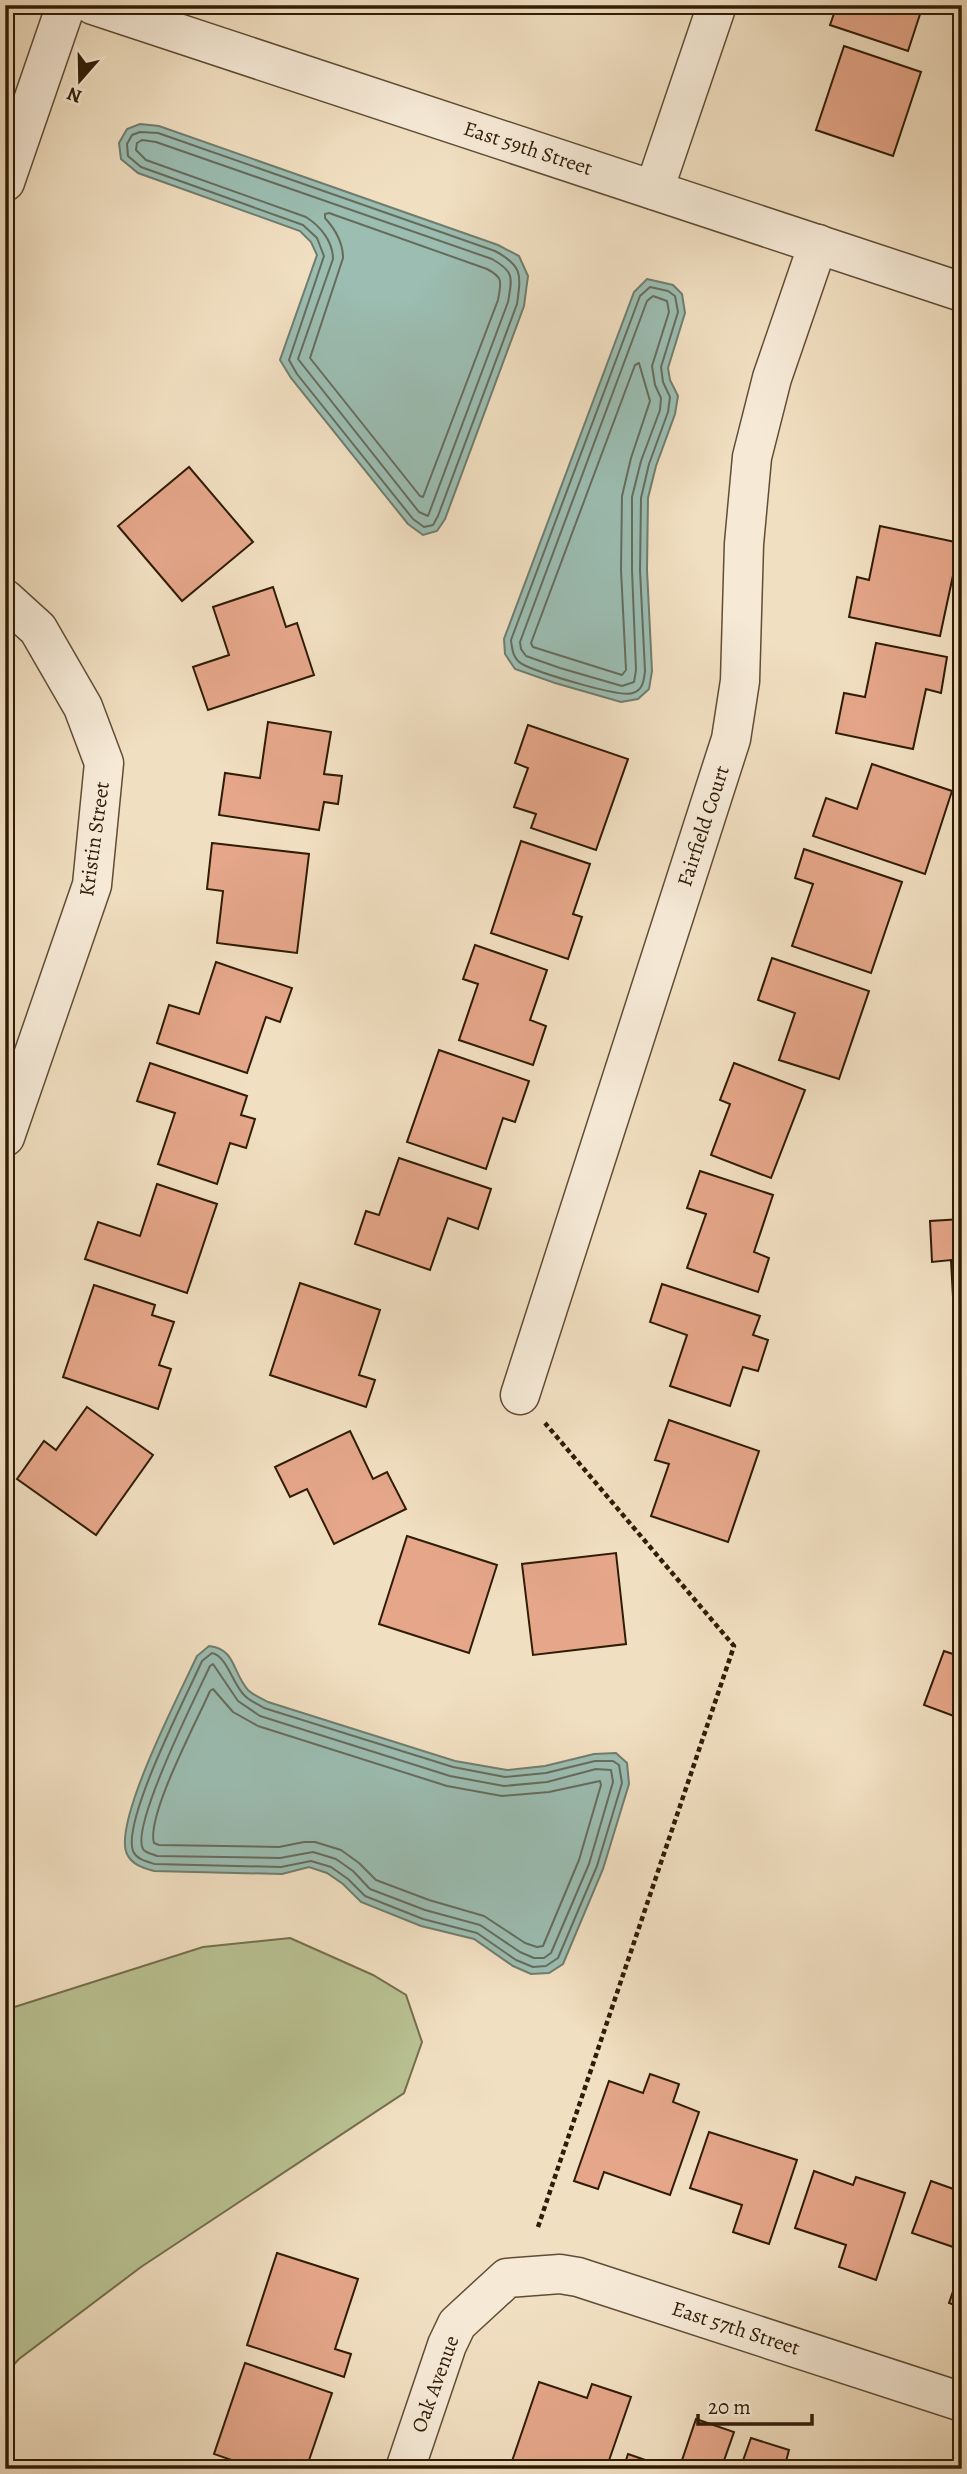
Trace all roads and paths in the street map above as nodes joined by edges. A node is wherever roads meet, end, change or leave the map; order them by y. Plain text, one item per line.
1 (66, 5) edge
2 (93, 5) edge
3 (717, 5) edge
4 (5, 182) edge
5 (654, 190) junction
6 (818, 244) junction
7 (962, 292) edge
8 (5, 599) edge
9 (5, 1137) edge
10 (520, 1395) joint
11 (538, 2227) dead end
12 (507, 2278) joint
13 (962, 2402) edge
14 (405, 2469) edge

1 - 4 street
2 - 5 street, East 59th Street
3 - 5 street
5 - 6 street, East 59th Street
6 - 7 street, East 59th Street
6 - 10 street, Fairfield Court
8 - 9 street, Kristin Street
10 - 11 path
12 - 13 street, East 57th Street
12 - 14 street, Oak Avenue

